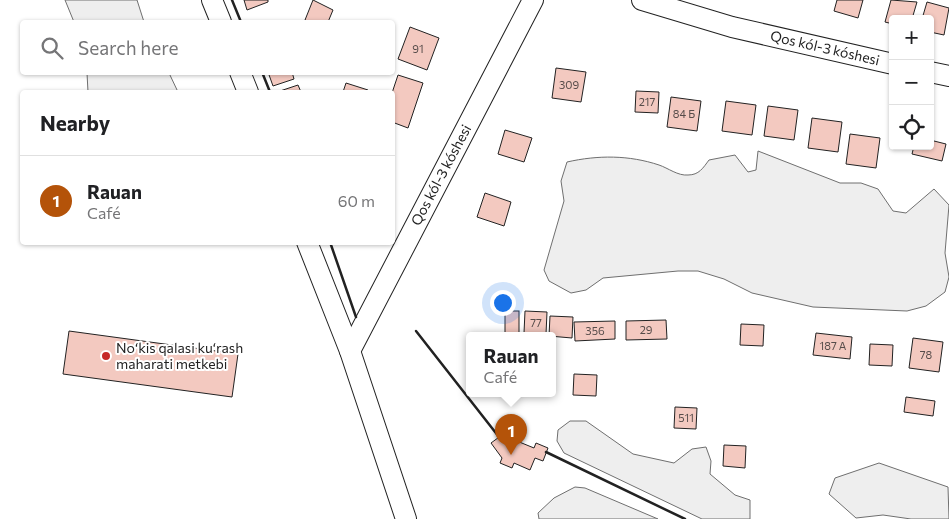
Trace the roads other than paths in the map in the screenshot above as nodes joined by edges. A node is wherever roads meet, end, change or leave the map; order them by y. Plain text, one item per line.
1 (212, 0) edge
2 (534, 0) edge
3 (642, 0) edge
4 (220, 20) edge
5 (889, 63) edge
6 (934, 73) edge
7 (241, 75) edge
8 (949, 76) edge
9 (247, 90) edge
10 (308, 245) edge
11 (350, 351) junction
12 (406, 519) edge

1 - 4 street
2 - 11 street, Qos kól-3 kóshesi
3 - 5 street, Qos kól-3 kóshesi
6 - 8 street
7 - 9 street
10 - 11 street
11 - 12 street

